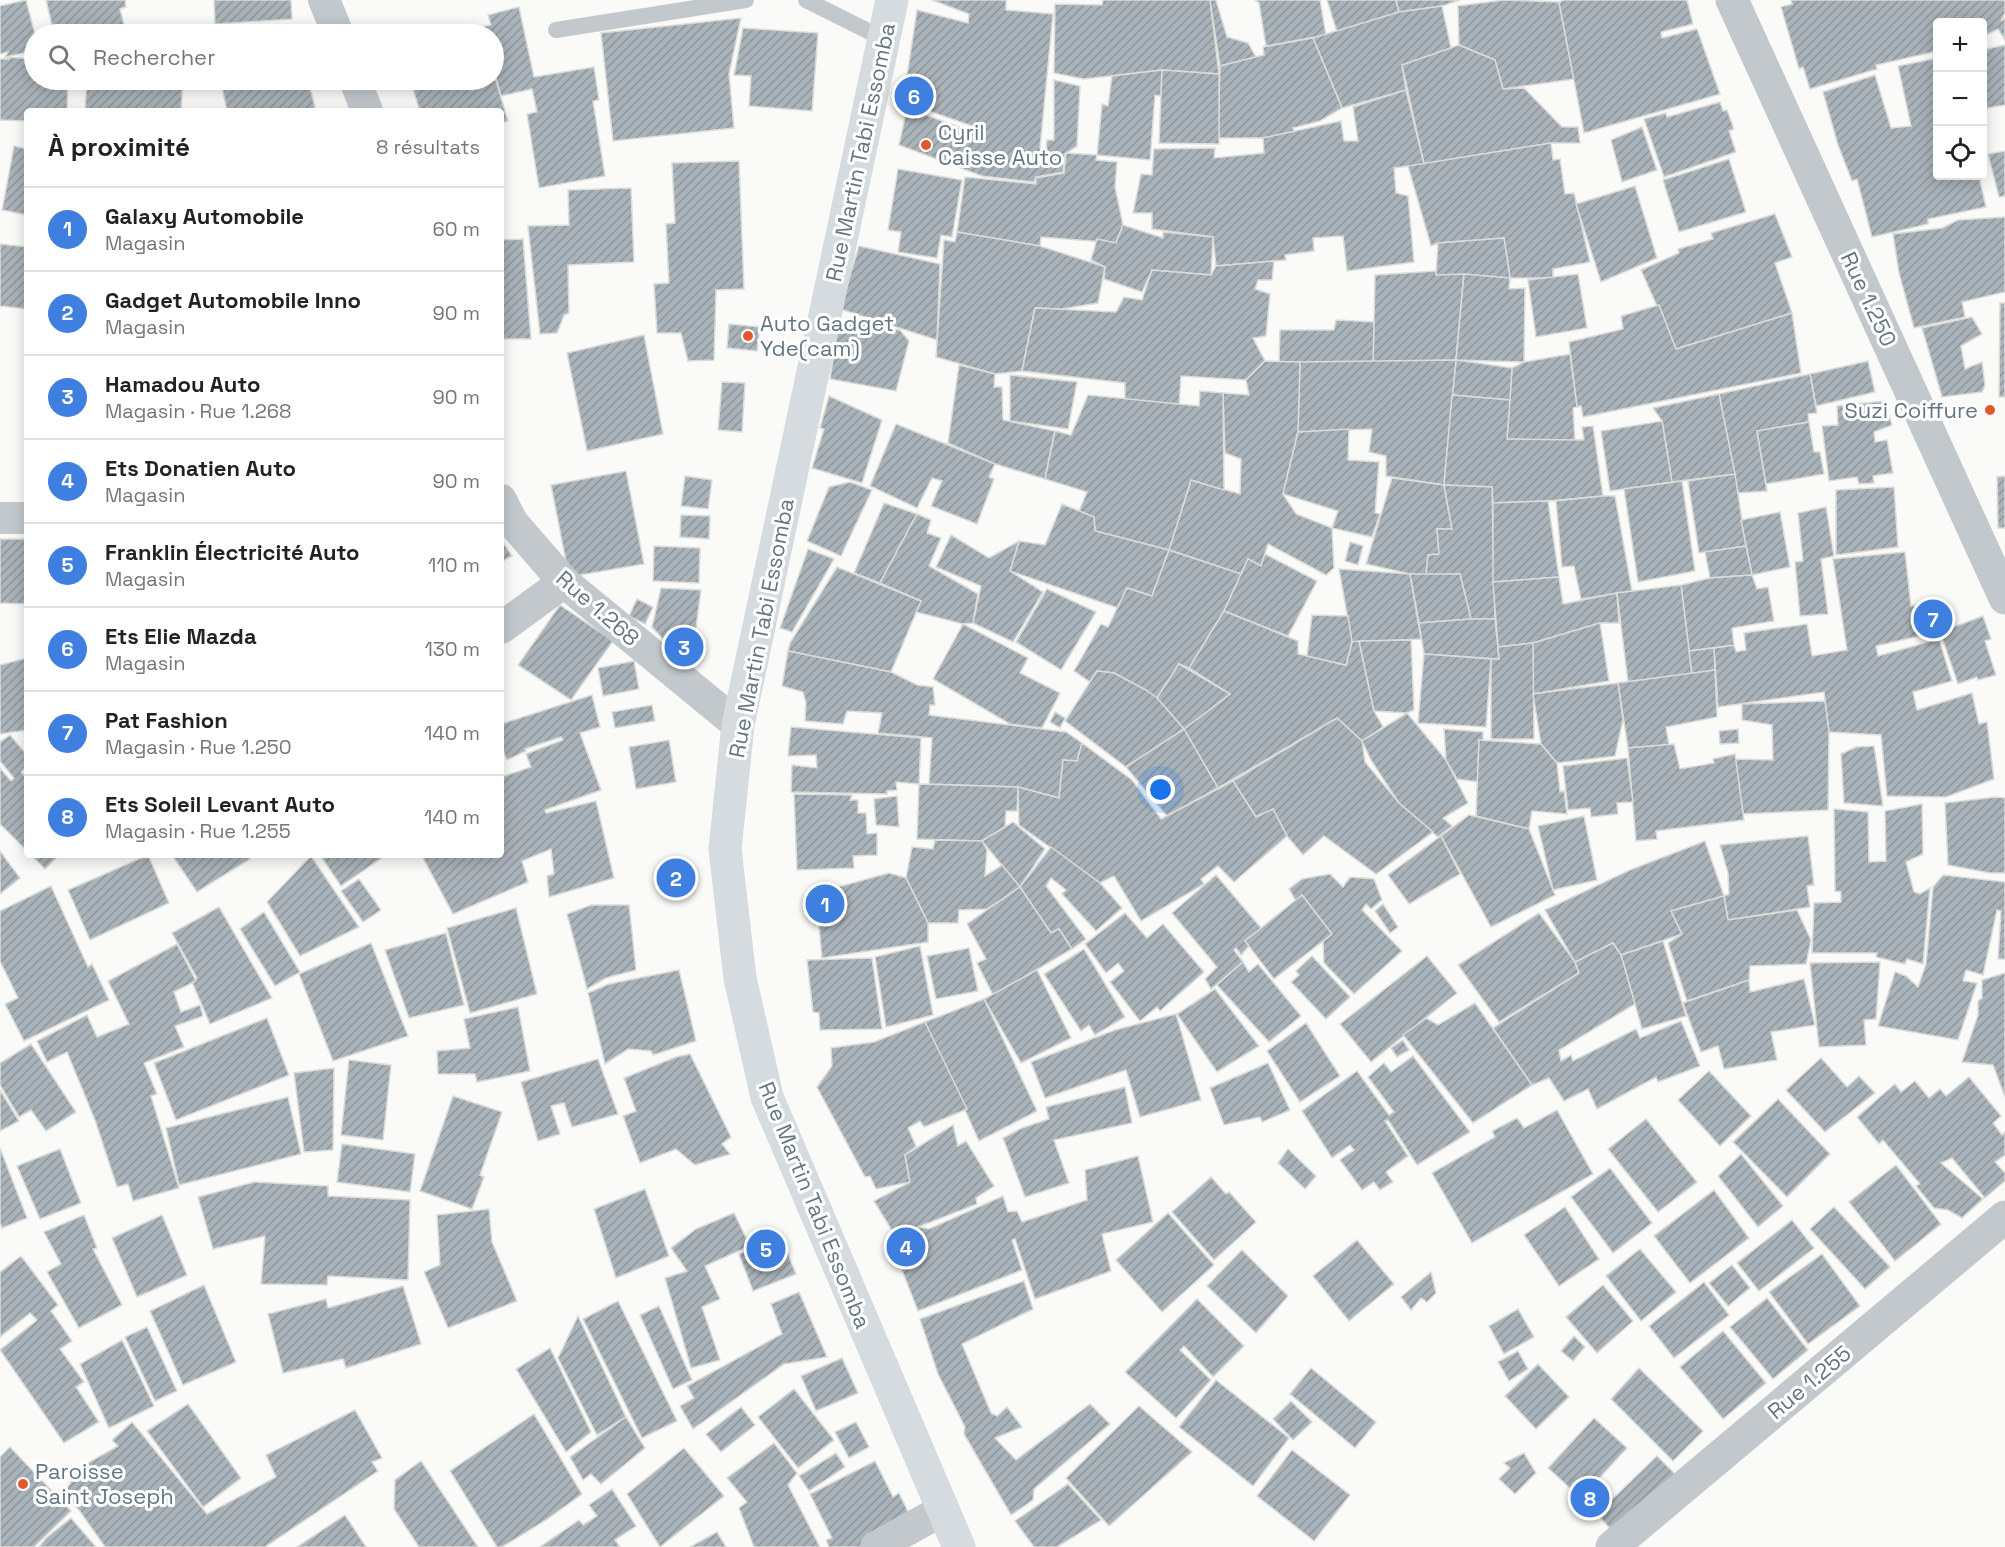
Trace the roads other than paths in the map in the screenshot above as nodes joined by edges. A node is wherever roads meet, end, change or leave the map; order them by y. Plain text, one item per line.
1 (324, 0) edge
2 (746, 0) edge
3 (806, 0) edge
4 (892, 0) edge
5 (1732, 0) edge
6 (334, 24) edge
7 (556, 30) dead end
8 (884, 39) junction
9 (359, 90) edge
10 (366, 108) edge
11 (504, 506) edge
12 (0, 518) edge
13 (24, 518) edge
14 (564, 582) junction
15 (2005, 598) edge
16 (504, 626) edge
17 (738, 725) junction
18 (2005, 1217) edge
19 (943, 1510) junction
20 (876, 1547) edge
21 (959, 1547) edge
22 (1612, 1547) edge

1 - 6 street
2 - 7 lane
3 - 8 lane
4 - 8 main road, Rue Martin Tabi Essomba
5 - 15 street, Rue 1.250
8 - 17 main road, Rue Martin Tabi Essomba
9 - 10 street
11 - 14 street, Rue 1.268
12 - 13 street
14 - 16 street
14 - 17 street, Rue 1.268
17 - 19 main road, Rue Martin Tabi Essomba
18 - 22 street, Rue 1.255
19 - 20 street
19 - 21 main road, Rue Martin Tabi Essomba

